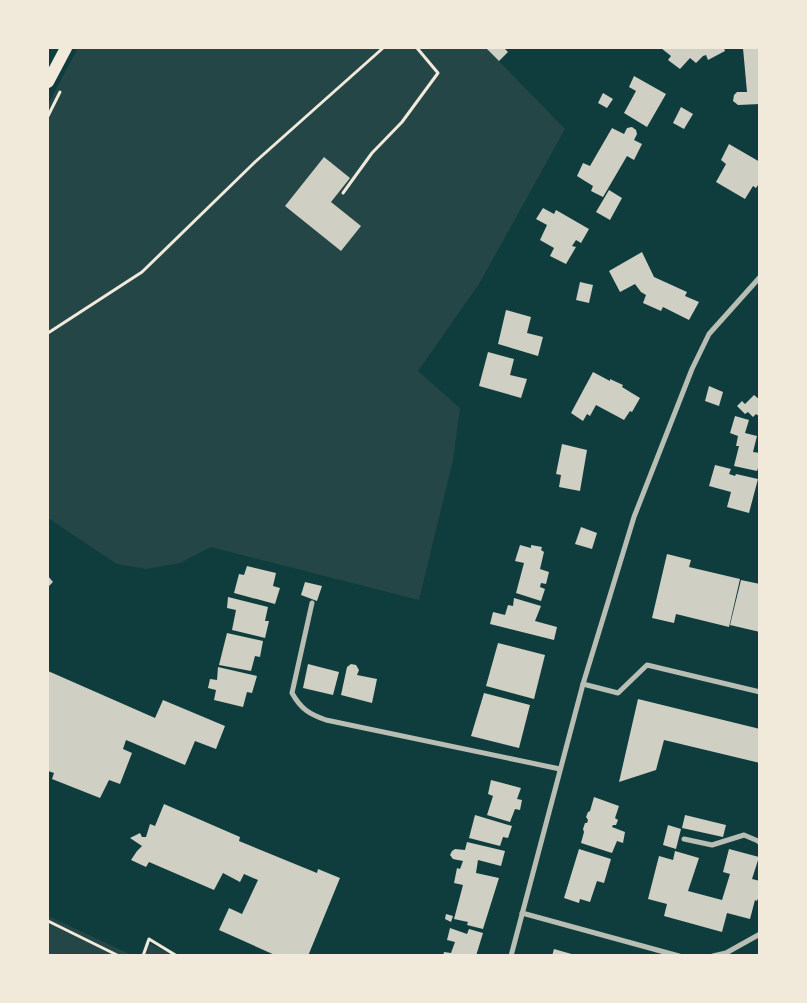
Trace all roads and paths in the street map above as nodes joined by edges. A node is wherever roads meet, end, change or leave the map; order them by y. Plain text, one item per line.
1 (66, 48) edge
2 (383, 48) edge
3 (417, 48) edge
4 (48, 82) edge
5 (343, 193) dead end
6 (760, 277) edge
7 (48, 333) edge
8 (312, 603) dead end
9 (583, 684) junction
10 (760, 692) edge
11 (560, 769) junction
12 (684, 839) dead end
13 (760, 843) edge
14 (522, 913) junction
15 (48, 921) edge
16 (760, 934) edge
17 (119, 956) edge
18 (142, 956) edge
19 (178, 956) edge
20 (510, 956) edge
21 (680, 956) edge
22 (713, 956) edge

1 - 4 main road
2 - 7 path
3 - 5 path
6 - 9 street
8 - 11 street
9 - 10 street
9 - 11 street
11 - 14 street
12 - 13 street
14 - 20 street
14 - 21 street
15 - 17 path
16 - 22 street
18 - 19 path

